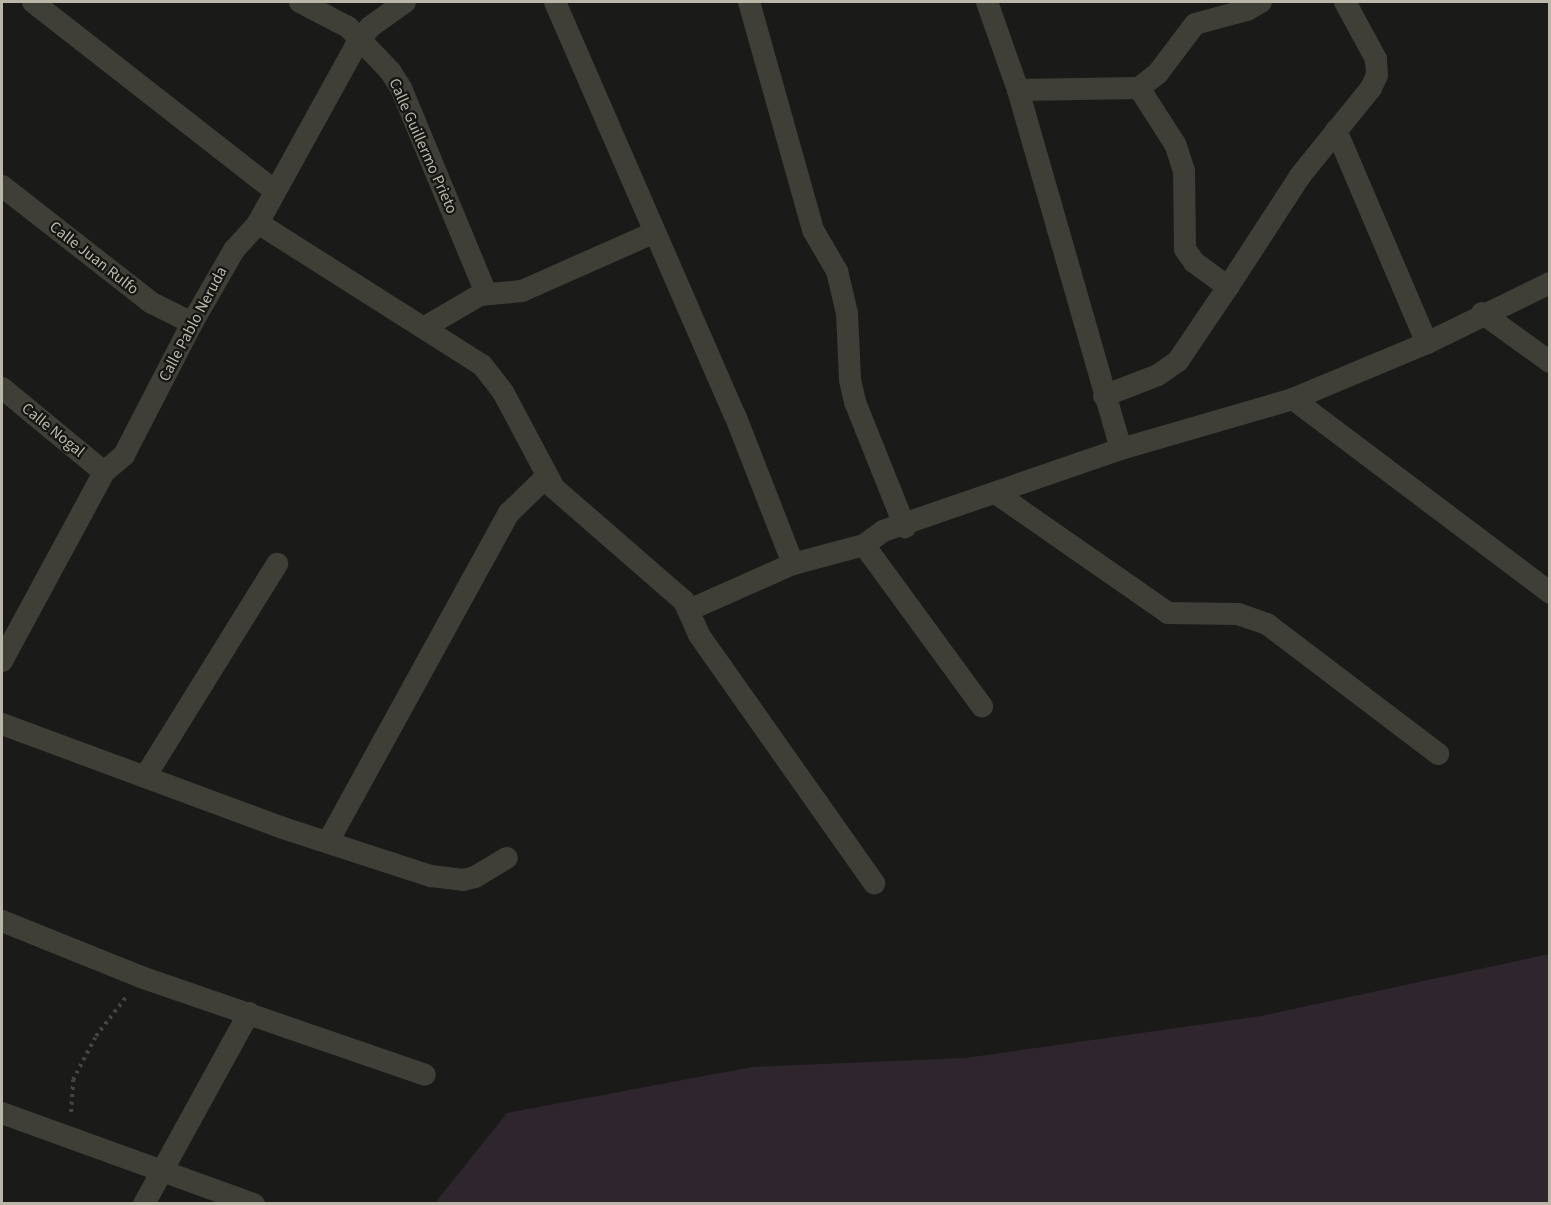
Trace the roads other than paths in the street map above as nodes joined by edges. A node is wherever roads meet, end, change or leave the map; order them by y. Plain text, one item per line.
1 (33, 2) edge
2 (300, 2) edge
3 (405, 2) edge
4 (555, 2) edge
5 (749, 2) edge
6 (987, 2) edge
7 (1261, 2) edge
8 (1345, 2) edge
9 (362, 38) junction
10 (1139, 88) junction
11 (1018, 90) junction
12 (1336, 130) junction
13 (2, 186) edge
14 (275, 191) junction
15 (258, 223) junction
16 (655, 232) junction
17 (1550, 283) edge
18 (1228, 287) junction
19 (486, 293) junction
20 (1482, 313) junction
21 (192, 323) junction
22 (425, 327) junction
23 (1427, 343) junction
24 (1550, 362) edge
25 (2, 388) edge
26 (1104, 396) junction
27 (1293, 399) junction
28 (1121, 449) junction
29 (104, 472) junction
30 (546, 477) junction
31 (997, 494) junction
32 (905, 526) junction
33 (864, 545) junction
34 (277, 564) dead end
35 (793, 564) junction
36 (1550, 593) edge
37 (689, 610) junction
38 (2, 661) edge
39 (982, 706) dead end
40 (2, 724) edge
41 (1438, 754) dead end
42 (145, 777) junction
43 (329, 840) junction
44 (507, 858) dead end
45 (874, 883) dead end
46 (2, 921) edge
47 (249, 1013) junction
48 (425, 1075) dead end
49 (2, 1113) edge
50 (161, 1171) junction
51 (144, 1203) edge
52 (254, 1203) edge

1 - 14 street
2 - 9 street, Calle Guillermo Prieto
3 - 9 street, Calle Pablo Neruda
4 - 16 street
5 - 32 street
6 - 11 street
7 - 10 street
8 - 12 street
9 - 14 street, Calle Pablo Neruda
9 - 19 street, Calle Guillermo Prieto
10 - 11 street
10 - 18 street
11 - 26 street
12 - 18 street
12 - 23 street
13 - 21 street, Calle Juan Rulfo
14 - 15 street, Calle Pablo Neruda
15 - 21 street, Calle Pablo Neruda
15 - 22 street
16 - 19 street
16 - 35 street
17 - 20 street
18 - 26 street
19 - 22 street
20 - 23 street
20 - 24 street
21 - 29 street, Calle Pablo Neruda
22 - 30 street
23 - 27 street
25 - 29 street, Calle Nogal
26 - 28 street
27 - 28 street
27 - 36 street
28 - 31 street
29 - 38 street, Calle Pablo Neruda
30 - 37 street
30 - 43 street
31 - 32 street
31 - 41 street
32 - 33 street
33 - 35 street
33 - 39 street
34 - 42 street
35 - 37 street
37 - 45 street
40 - 42 street
42 - 43 street
43 - 44 street
46 - 47 street
47 - 48 street
47 - 50 street
49 - 50 street
50 - 51 street
50 - 52 street

